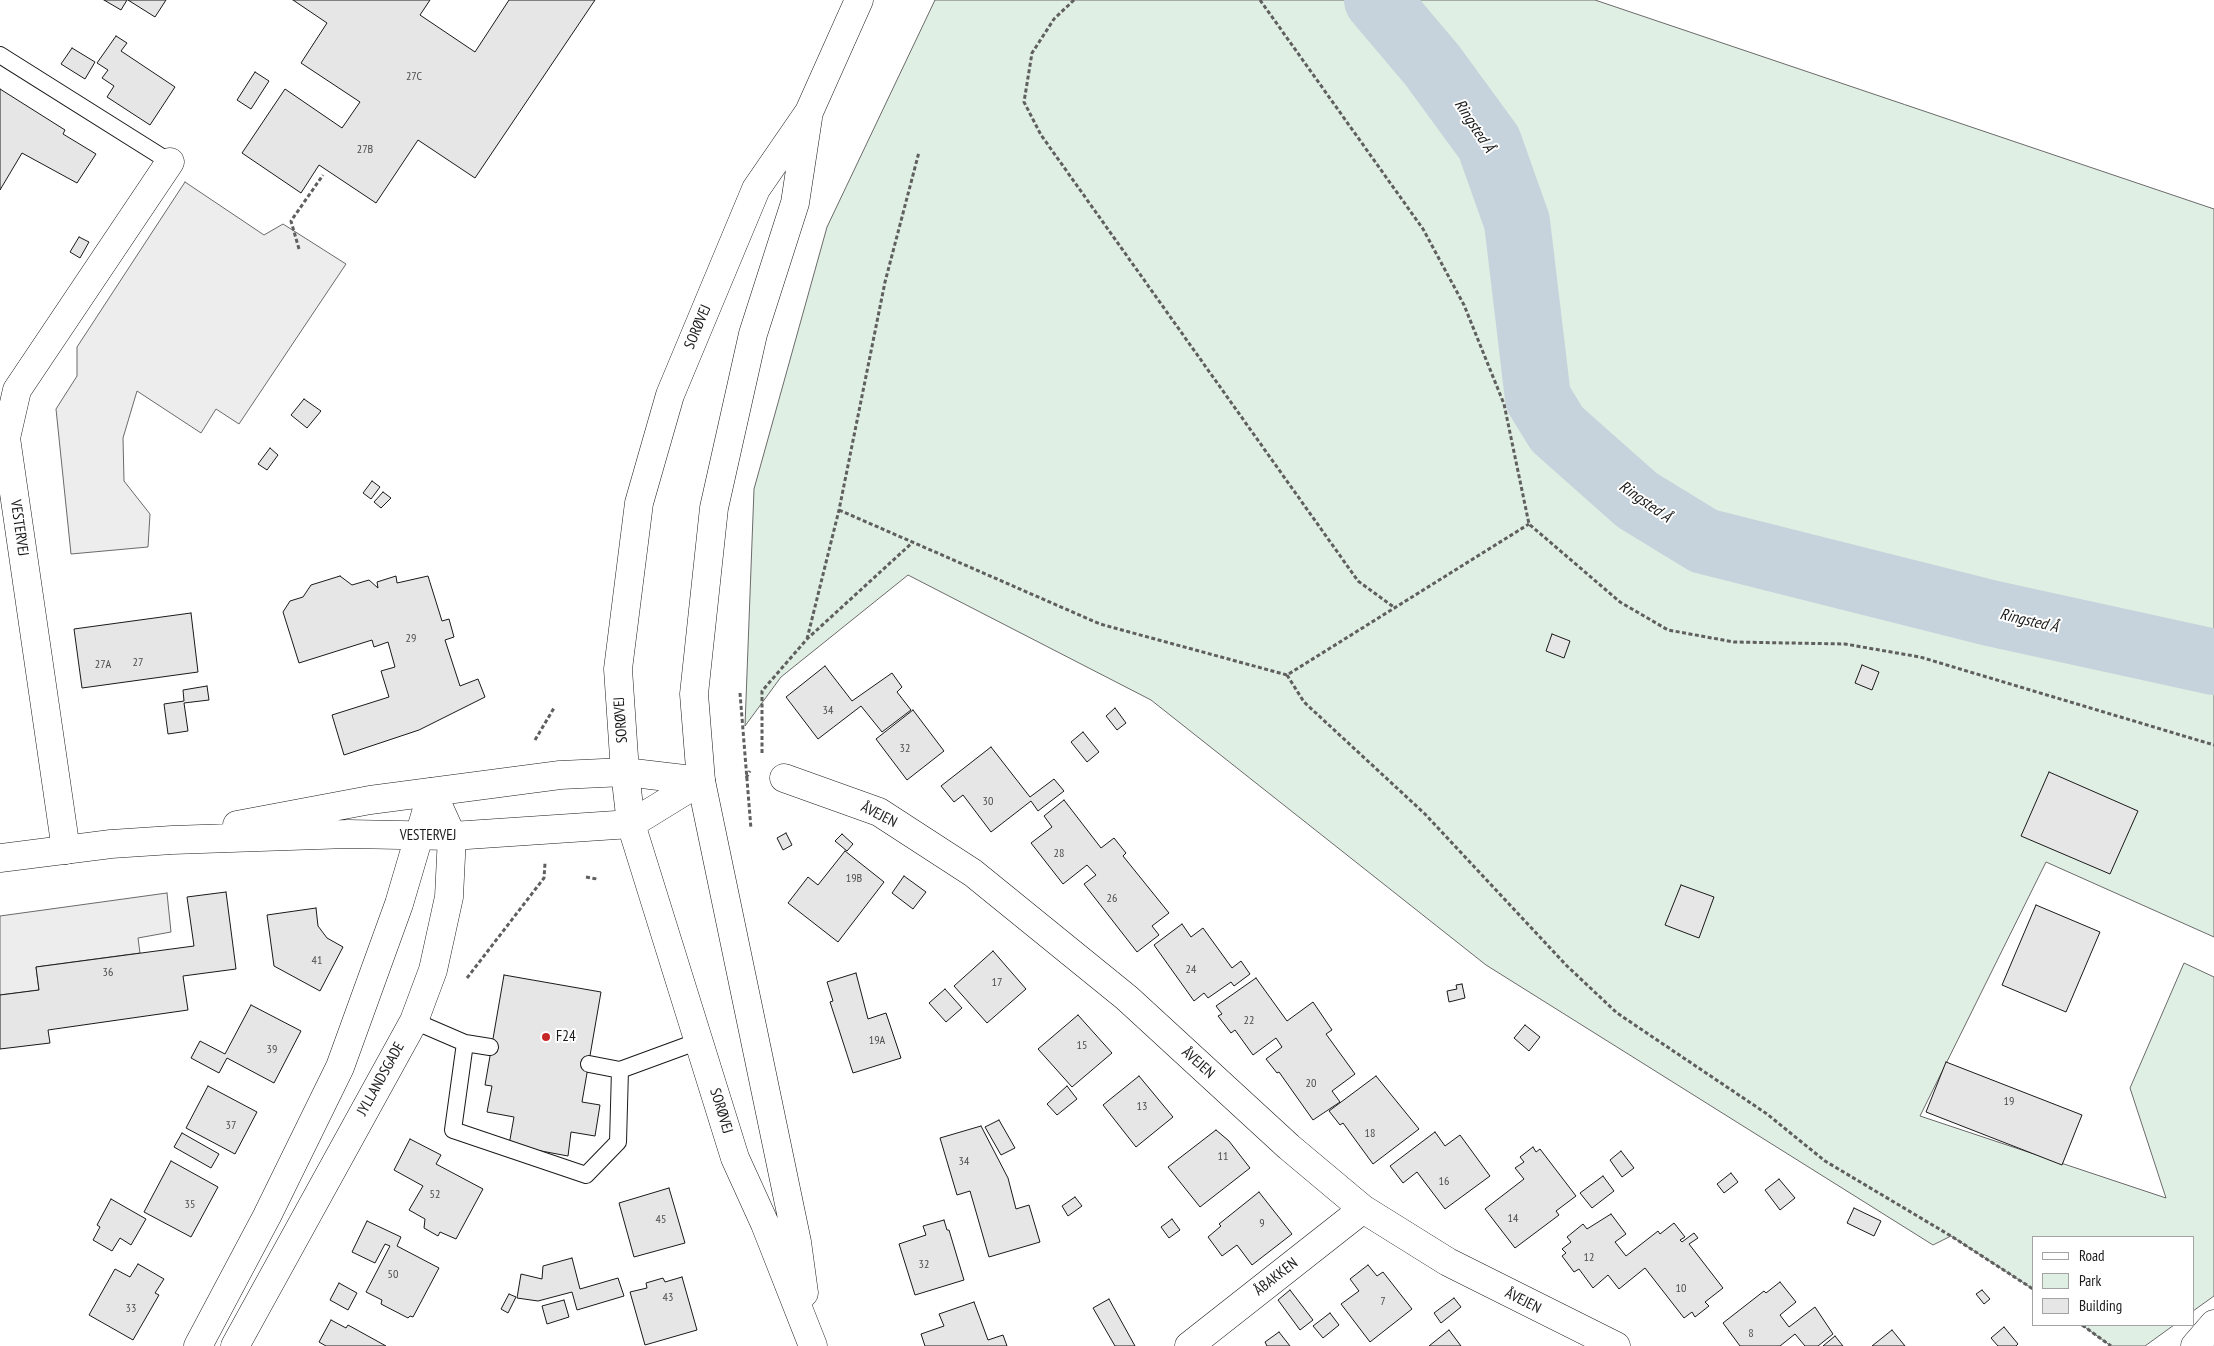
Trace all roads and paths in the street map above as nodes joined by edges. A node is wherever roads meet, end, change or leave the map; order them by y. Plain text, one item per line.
1 (859, 0) edge
2 (1074, 0) edge
3 (1260, 0) edge
4 (0, 55) edge
5 (809, 112) junction
6 (919, 152) dead end
7 (170, 162) joint
8 (323, 175) dead end
9 (299, 249) dead end
10 (839, 510) junction
11 (1529, 524) junction
12 (913, 542) junction
13 (1395, 608) junction
14 (807, 639) junction
15 (1287, 675) junction
16 (740, 694) dead end
17 (554, 708) dead end
18 (535, 740) dead end
19 (2214, 745) edge
20 (762, 754) dead end
21 (625, 772) junction
22 (784, 778) dead end
23 (701, 781) junction
24 (432, 792) junction
25 (631, 824) junction
26 (549, 829) junction
27 (751, 829) dead end
28 (452, 836) junction
29 (418, 837) junction
30 (172, 840) junction
31 (66, 850) junction
32 (0, 858) edge
33 (586, 877) dead end
34 (597, 879) dead end
35 (462, 984) dead end
36 (414, 1021) junction
37 (699, 1041) junction
38 (465, 1043) junction
39 (490, 1047) dead end
40 (589, 1064) dead end
41 (620, 1070) junction
42 (1364, 1209) junction
43 (2032, 1288) edge
44 (2214, 1324) edge
45 (2083, 1326) edge
46 (1572, 1338) edge
47 (812, 1341) edge
48 (198, 1346) edge
49 (235, 1346) edge
50 (1189, 1346) edge
51 (1616, 1346) edge
52 (2111, 1346) edge
53 (2195, 1346) edge

1 - 5 street, SORØVEJ
2 - 13 path
3 - 11 path
4 - 7 lane
5 - 21 street, SORØVEJ
5 - 23 street, SORØVEJ
6 - 10 path
7 - 31 street, VESTERVEJ
8 - 9 path
10 - 12 path
10 - 14 path
11 - 13 path
11 - 19 path
12 - 14 path
12 - 15 path
13 - 15 path
14 - 20 path
15 - 43 path
16 - 27 path
17 - 18 path
21 - 23 street
21 - 24 street
21 - 25 street, SORØVEJ
22 - 42 street, ÅVEJEN
23 - 25 street, VESTERVEJ
23 - 47 street, SORØVEJ
24 - 28 street, JYLLANDSGADE
24 - 29 street
24 - 30 street
25 - 26 street, VESTERVEJ
25 - 37 street, SORØVEJ
26 - 28 street, VESTERVEJ
26 - 35 path
28 - 29 street, VESTERVEJ
28 - 36 street, JYLLANDSGADE
29 - 30 street, VESTERVEJ
29 - 48 street
30 - 31 street, VESTERVEJ
31 - 32 street, VESTERVEJ
33 - 34 path
36 - 38 lane
36 - 49 street, JYLLANDSGADE
37 - 41 lane
37 - 47 street, SORØVEJ
38 - 39 lane
38 - 41 lane
40 - 41 lane
42 - 46 street, ÅVEJEN
42 - 50 street, ÅBAKKEN
44 - 53 street
45 - 52 path
46 - 51 street, ÅVEJEN

